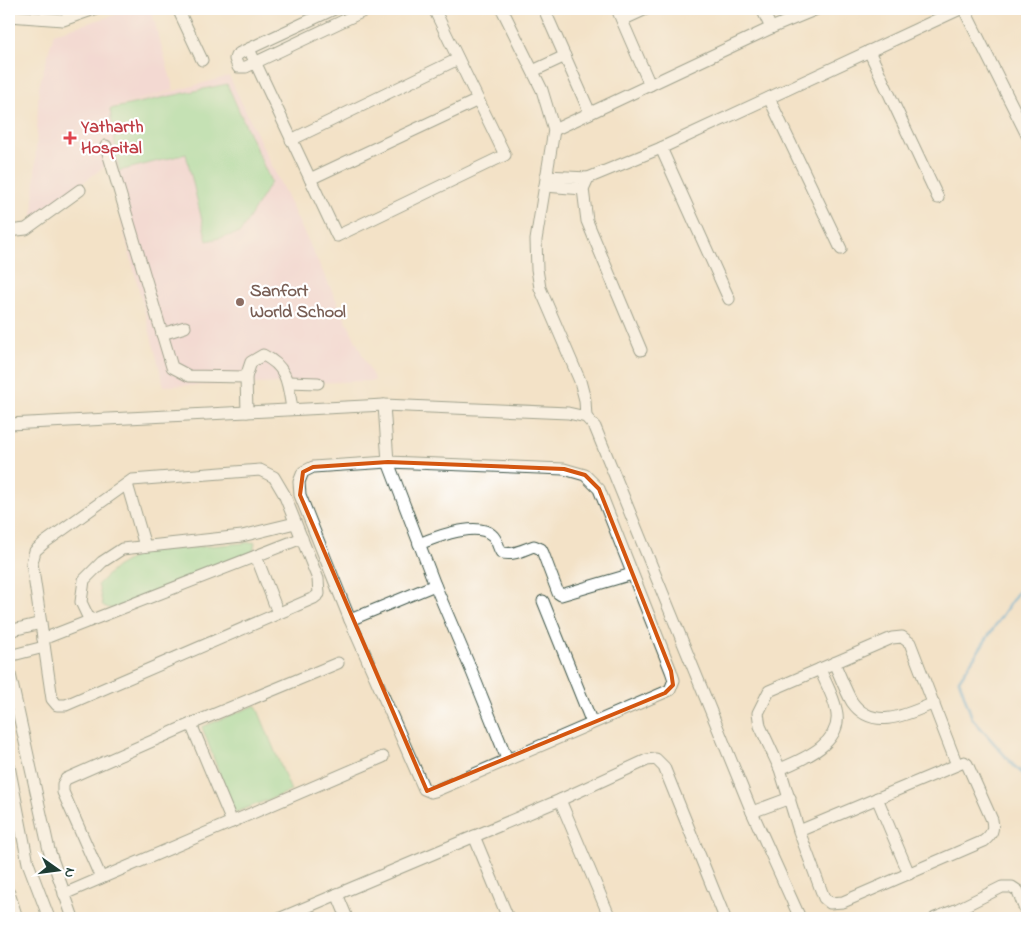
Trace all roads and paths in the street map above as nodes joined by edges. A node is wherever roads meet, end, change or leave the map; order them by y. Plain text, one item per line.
1 (94, 9) edge
2 (178, 9) edge
3 (334, 9) edge
4 (368, 9) edge
5 (434, 9) edge
6 (502, 9) edge
7 (544, 9) edge
8 (617, 9) edge
9 (646, 9) edge
10 (762, 9) edge
11 (817, 9) edge
12 (960, 9) edge
13 (964, 9) edge
14 (9, 16) edge
15 (622, 20) junction
16 (771, 28) junction
17 (248, 49) junction
18 (869, 51) junction
19 (565, 56) junction
20 (458, 59) junction
21 (202, 60) dead end
22 (254, 62) junction
23 (533, 71) junction
24 (650, 85) junction
25 (769, 98) junction
26 (478, 100) junction
27 (590, 112) junction
28 (554, 130) junction
29 (1027, 135) edge
30 (291, 140) junction
31 (106, 146) dead end
32 (661, 148) junction
33 (588, 178) junction
34 (310, 179) junction
35 (546, 181) junction
36 (80, 190) dead end
37 (584, 190) junction
38 (938, 198) dead end
39 (9, 231) edge
40 (841, 249) dead end
41 (729, 299) dead end
42 (185, 327) dead end
43 (162, 334) junction
44 (641, 350) dead end
45 (246, 377) junction
46 (288, 382) junction
47 (318, 383) dead end
48 (384, 405) junction
49 (292, 409) junction
50 (247, 412) junction
51 (586, 417) junction
52 (9, 424) edge
53 (388, 462) junction
54 (126, 484) junction
55 (295, 522) junction
56 (302, 538) junction
57 (419, 544) junction
58 (145, 546) junction
59 (256, 556) junction
60 (632, 574) junction
61 (435, 585) junction
62 (543, 601) dead end
63 (278, 613) junction
64 (350, 620) junction
65 (90, 621) junction
66 (41, 623) junction
67 (9, 631) edge
68 (44, 643) junction
69 (9, 657) edge
70 (834, 662) junction
71 (338, 663) dead end
72 (820, 669) junction
73 (934, 704) junction
74 (592, 723) junction
75 (192, 724) junction
76 (383, 758) dead end
77 (506, 759) junction
78 (958, 765) junction
79 (9, 766) edge
80 (780, 769) junction
81 (790, 798) junction
82 (877, 798) junction
83 (560, 800) junction
84 (752, 812) junction
85 (232, 822) junction
86 (799, 832) junction
87 (474, 836) junction
88 (909, 874) junction
89 (101, 878) junction
90 (9, 893) edge
91 (64, 894) junction
92 (338, 894) junction
93 (960, 914) edge
94 (1027, 915) edge
95 (17, 918) edge
96 (49, 918) edge
97 (73, 918) edge
98 (280, 918) edge
99 (347, 918) edge
100 (508, 918) edge
101 (610, 918) edge
102 (725, 918) edge
103 (800, 918) edge
104 (935, 918) edge

1 - 14 street
2 - 21 street
3 - 17 street
4 - 22 street
5 - 20 street
6 - 23 street
7 - 19 street
8 - 15 street
9 - 15 street
10 - 16 street
11 - 16 street
12 - 18 street
13 - 29 street
15 - 24 street
16 - 24 street
17 - 22 street
17 - 22 street
18 - 25 street
18 - 38 street
19 - 23 street
19 - 27 street
20 - 26 street
20 - 30 street
22 - 30 street
23 - 28 street
24 - 27 street
25 - 32 street
25 - 40 street
26 - 34 street
26 - 34 street
27 - 28 street
28 - 35 street
30 - 34 street
31 - 43 street
32 - 33 street
32 - 41 street
33 - 35 street
33 - 37 street
35 - 37 street
35 - 51 street
36 - 39 street
37 - 44 street
42 - 43 street
43 - 45 street
45 - 46 street
45 - 50 street
46 - 47 street
46 - 49 street
48 - 49 street
48 - 51 street
48 - 53 street
49 - 50 street
50 - 52 street
51 - 84 street
53 - 57 street
53 - 60 street
53 - 64 street
54 - 55 street
54 - 58 street
54 - 66 street
55 - 56 street
55 - 58 street
56 - 59 street
56 - 63 street
57 - 60 street
57 - 61 street
58 - 65 street
59 - 63 street
59 - 65 street
60 - 74 street
61 - 64 street
61 - 77 street
62 - 74 street
63 - 68 street
64 - 77 street
65 - 68 street
66 - 67 street
66 - 68 street
68 - 69 street
69 - 91 street
70 - 72 street
70 - 73 street
70 - 73 street
71 - 75 street
72 - 80 street
72 - 80 street
73 - 78 street
74 - 77 street
75 - 85 street
75 - 89 street
76 - 85 street
78 - 82 street
78 - 88 street
79 - 96 street
80 - 81 street
81 - 84 street
81 - 86 street
82 - 86 street
82 - 88 street
83 - 87 street
83 - 101 street
83 - 102 street
84 - 103 street
85 - 89 street
86 - 88 street
87 - 92 street
87 - 100 street
89 - 91 street
90 - 95 street
91 - 97 street
92 - 98 street
92 - 99 street
93 - 94 street
93 - 104 street

